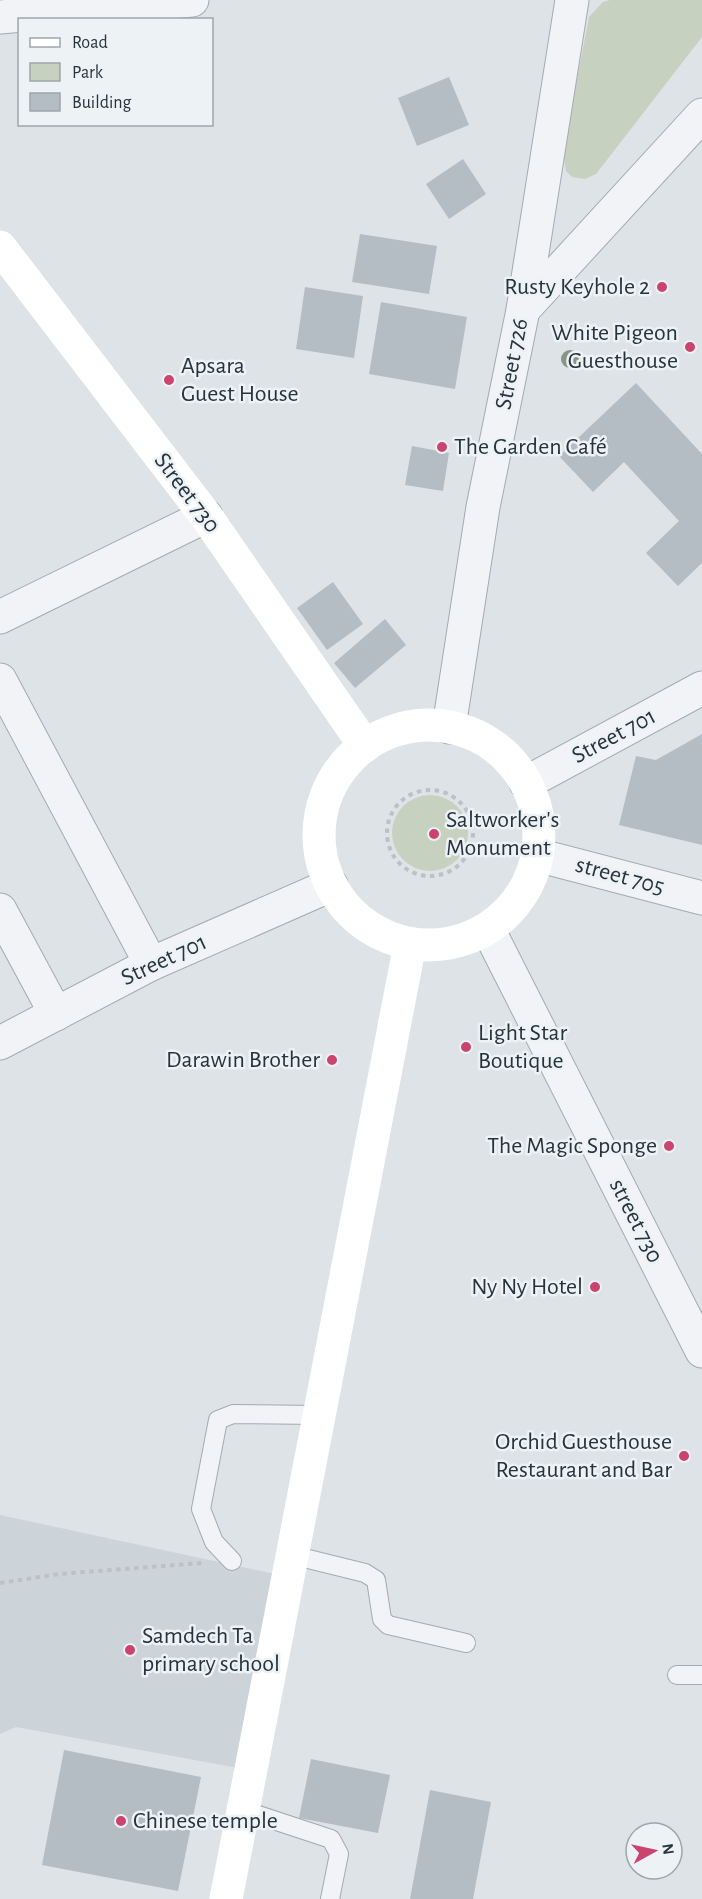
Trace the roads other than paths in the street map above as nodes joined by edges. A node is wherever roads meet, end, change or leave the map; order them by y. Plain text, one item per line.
1 (192, 0) edge
2 (572, 0) edge
3 (0, 17) edge
4 (702, 115) edge
5 (0, 247) edge
6 (523, 310) junction
7 (206, 516) junction
8 (0, 617) edge
9 (0, 680) edge
10 (702, 688) edge
11 (449, 727) junction
12 (365, 746) junction
13 (526, 783) junction
14 (537, 855) junction
15 (331, 885) junction
16 (702, 898) edge
17 (0, 910) edge
18 (488, 929) junction
19 (410, 944) junction
20 (151, 964) junction
21 (56, 1014) junction
22 (0, 1043) edge
23 (702, 1352) edge
24 (319, 1415) junction
25 (292, 1555) junction
26 (232, 1560) road end
27 (466, 1643) dead end
28 (702, 1675) edge
29 (677, 1676) dead end
30 (243, 1810) junction
31 (226, 1899) edge
32 (330, 1899) edge

1 - 3 street
2 - 6 street, Street 726
4 - 6 street
5 - 7 street, Street 730
6 - 11 street, Street 726
7 - 8 street
7 - 12 street, Street 730
9 - 20 street
10 - 13 street, Street 701
11 - 12 street
11 - 13 street
12 - 15 street
13 - 14 street
14 - 16 street, street 705
14 - 18 street
15 - 19 street
15 - 20 street, Street 701
17 - 21 street
18 - 19 street
18 - 23 street, street 730
19 - 24 street
20 - 21 street, Street 701
21 - 22 street, Street 701
24 - 25 street
24 - 26 lane
25 - 27 lane
25 - 30 street
28 - 29 lane
30 - 31 street
30 - 32 lane

